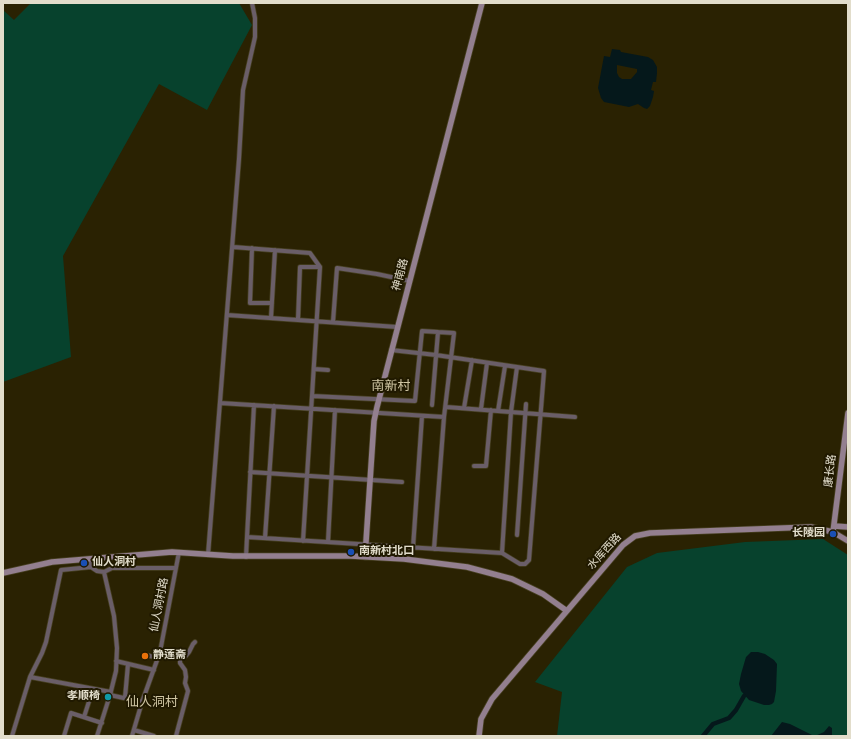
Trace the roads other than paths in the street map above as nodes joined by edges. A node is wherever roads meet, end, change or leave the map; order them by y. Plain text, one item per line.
1 (252, 3) edge
2 (482, 3) edge
3 (232, 247) junction
4 (252, 248) junction
5 (275, 250) junction
6 (320, 267) junction
7 (410, 281) junction
8 (272, 303) junction
9 (227, 315) junction
10 (271, 318) junction
11 (298, 320) junction
12 (317, 321) junction
13 (333, 322) junction
14 (397, 327) junction
15 (438, 332) junction
16 (391, 350) junction
17 (420, 352) junction
18 (436, 355) junction
19 (452, 357) junction
20 (472, 360) junction
21 (487, 363) junction
22 (505, 366) junction
23 (517, 368) junction
24 (314, 369) junction
25 (328, 370) dead end
26 (312, 396) junction
27 (379, 400) junction
28 (220, 403) junction
29 (526, 404) dead end
30 (254, 405) junction
31 (432, 405) dead end
32 (274, 406) junction
33 (446, 407) junction
34 (311, 408) junction
35 (464, 408) junction
36 (335, 410) junction
37 (481, 410) junction
38 (491, 410) junction
39 (498, 410) junction
40 (511, 412) junction
41 (376, 413) junction
42 (525, 413) junction
43 (848, 413) edge
44 (541, 414) junction
45 (422, 416) junction
46 (444, 417) junction
47 (575, 417) dead end
48 (845, 458) edge
49 (474, 466) dead end
50 (250, 472) junction
51 (269, 474) junction
52 (307, 476) junction
53 (331, 478) junction
54 (370, 480) junction
55 (402, 482) dead end
56 (848, 527) edge
57 (833, 529) junction
58 (517, 535) dead end
59 (247, 537) junction
60 (265, 538) junction
61 (303, 541) junction
62 (848, 541) edge
63 (328, 542) junction
64 (366, 545) junction
65 (413, 548) junction
66 (434, 549) junction
67 (179, 552) junction
68 (502, 553) junction
69 (208, 555) junction
70 (246, 557) junction
71 (364, 557) junction
72 (90, 559) junction
73 (91, 567) junction
74 (176, 568) junction
75 (104, 572) junction
76 (3, 573) edge
77 (567, 611) junction
78 (195, 642) dead end
79 (160, 652) junction
80 (146, 655) dead end
81 (158, 658) junction
82 (180, 658) junction
83 (116, 661) junction
84 (128, 664) junction
85 (154, 670) junction
86 (30, 677) junction
87 (93, 689) junction
88 (111, 694) junction
89 (125, 698) junction
90 (142, 702) junction
91 (84, 717) junction
92 (102, 722) junction
93 (134, 730) junction
94 (12, 736) edge
95 (64, 736) edge
96 (97, 736) edge
97 (132, 736) edge
98 (154, 736) edge
99 (176, 736) edge
100 (479, 736) edge

1 - 3 street
2 - 7 street, 神南路
3 - 4 street
3 - 9 street
4 - 5 street
4 - 8 street
5 - 6 street
5 - 8 street
6 - 11 street
6 - 12 street
7 - 13 street
7 - 14 street, 神南路
8 - 10 street
9 - 10 street
9 - 28 street
10 - 11 street
11 - 12 street
12 - 13 street
12 - 24 street
13 - 14 street
14 - 16 street, 神南路
15 - 17 street
15 - 18 street
15 - 19 street
16 - 17 street
16 - 27 street, 神南路
17 - 18 street
17 - 27 street
18 - 19 street
18 - 31 street
19 - 20 street
19 - 33 street
20 - 21 street
20 - 35 street
21 - 22 street
21 - 37 street
22 - 23 street
22 - 39 street
23 - 40 street
23 - 44 street
24 - 25 street
24 - 26 street
26 - 27 street
26 - 34 street
27 - 41 street, 神南路
28 - 30 street
28 - 69 street
29 - 42 street
30 - 32 street
30 - 50 street
32 - 34 street
32 - 51 street
33 - 35 street
33 - 46 street
34 - 36 street
34 - 52 street
35 - 37 street
36 - 41 street
36 - 53 street
37 - 38 street
38 - 39 street
38 - 49 street
39 - 40 street
40 - 42 street
40 - 68 street
41 - 45 street
41 - 54 street, 神南路
42 - 44 street
42 - 58 street
43 - 48 street, 康长路
44 - 47 street
44 - 68 street
45 - 46 street
45 - 65 street
46 - 66 street
48 - 57 street, 康长路
50 - 51 street
50 - 59 street
51 - 52 street
51 - 60 street
52 - 53 street
52 - 61 street
53 - 54 street
53 - 63 street
54 - 55 street
54 - 64 street, 神南路
56 - 57 street
57 - 62 street, 水库西路
57 - 77 street, 水库西路
59 - 60 street
59 - 70 street
60 - 61 street
61 - 63 street
63 - 64 street
64 - 65 street
64 - 71 street, 神南路
65 - 66 street
66 - 68 street
67 - 69 street
67 - 72 street
67 - 74 street, 仙人洞村路
69 - 70 street
70 - 71 street
71 - 77 street
72 - 73 street
72 - 76 street
73 - 75 street
73 - 86 street
74 - 75 street
74 - 79 street, 仙人洞村路
75 - 83 street
77 - 100 street, 水库西路
78 - 82 street
79 - 81 street, 仙人洞村路
79 - 82 street
80 - 81 street
81 - 85 street, 仙人洞村路
82 - 99 street
83 - 84 street
83 - 88 street
84 - 85 street
84 - 89 street
85 - 90 street, 仙人洞村路
86 - 87 street
86 - 94 street
87 - 88 street
87 - 91 street
88 - 89 street
88 - 92 street
89 - 90 street
90 - 93 street, 仙人洞村路
91 - 92 street
91 - 95 street
92 - 96 street
93 - 97 street, 仙人洞村路
93 - 98 street

